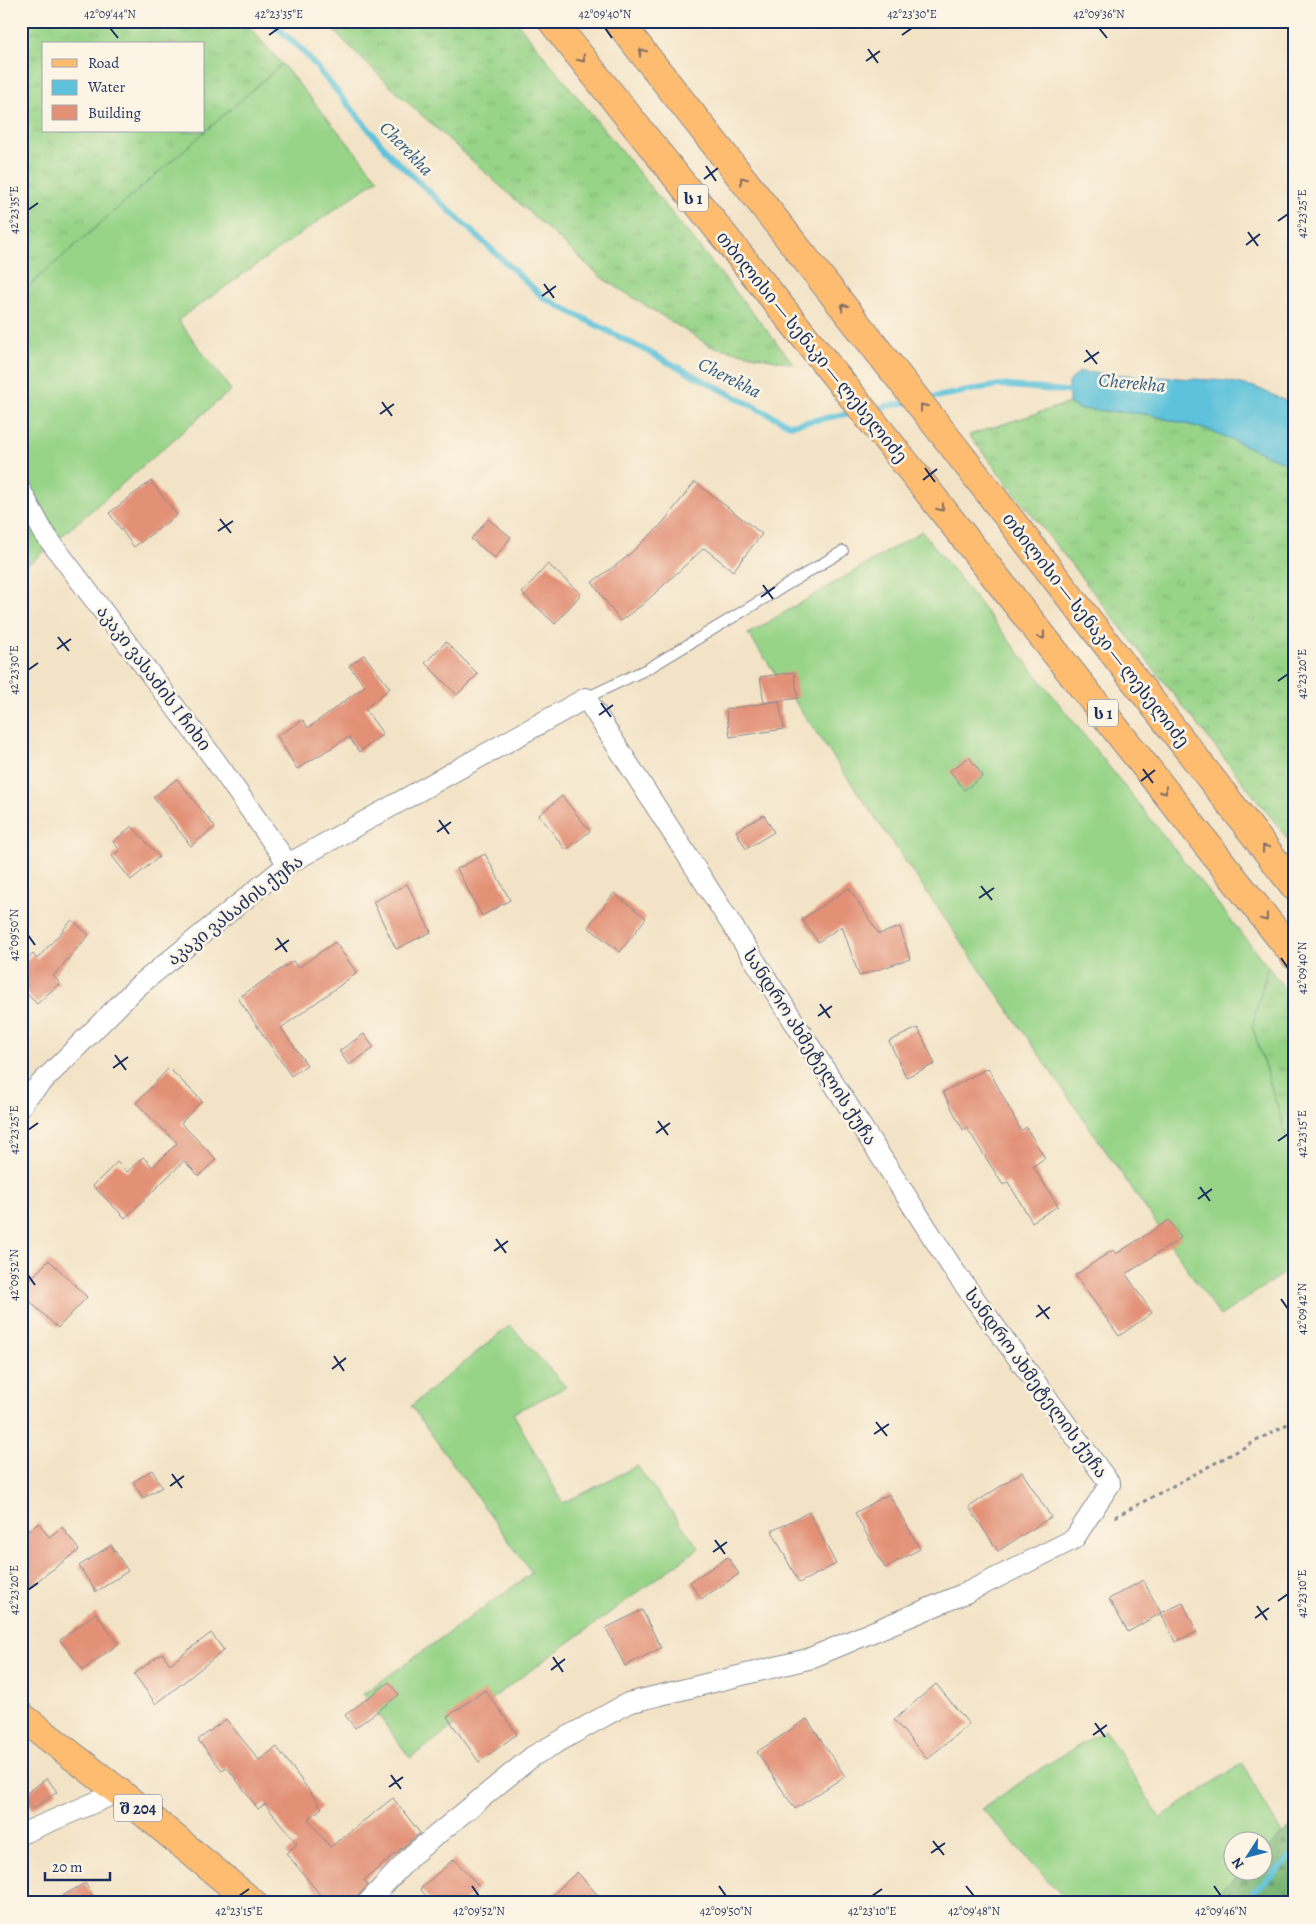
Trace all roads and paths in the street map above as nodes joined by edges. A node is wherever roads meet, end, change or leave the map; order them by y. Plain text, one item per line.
1 (552, 21) edge
2 (618, 21) edge
3 (21, 491) edge
4 (844, 551) dead end
5 (586, 698) junction
6 (288, 864) junction
7 (1295, 886) edge
8 (1295, 956) edge
9 (23, 1098) edge
10 (1295, 1420) edge
11 (1108, 1520) dead end
12 (21, 1716) edge
13 (119, 1792) junction
14 (21, 1834) edge
15 (254, 1903) edge
16 (367, 1903) edge

1 -> 8 main road, თბილისი — სენაკი — ლესელიძე / ს 1
7 -> 2 main road, თბილისი — სენაკი — ლესელიძე / ს 1
3 - 6 street, აკაკი ვასაძის I ჩიხი
4 - 5 lane
5 - 6 street, აკაკი ვასაძის ქუჩა
5 - 16 street, სანდრო ახმეტელის ქუჩა
6 - 9 street, აკაკი ვასაძის ქუჩა
10 - 11 path
12 - 13 main road, შ 204
13 - 14 street
13 - 15 main road, შ 204

